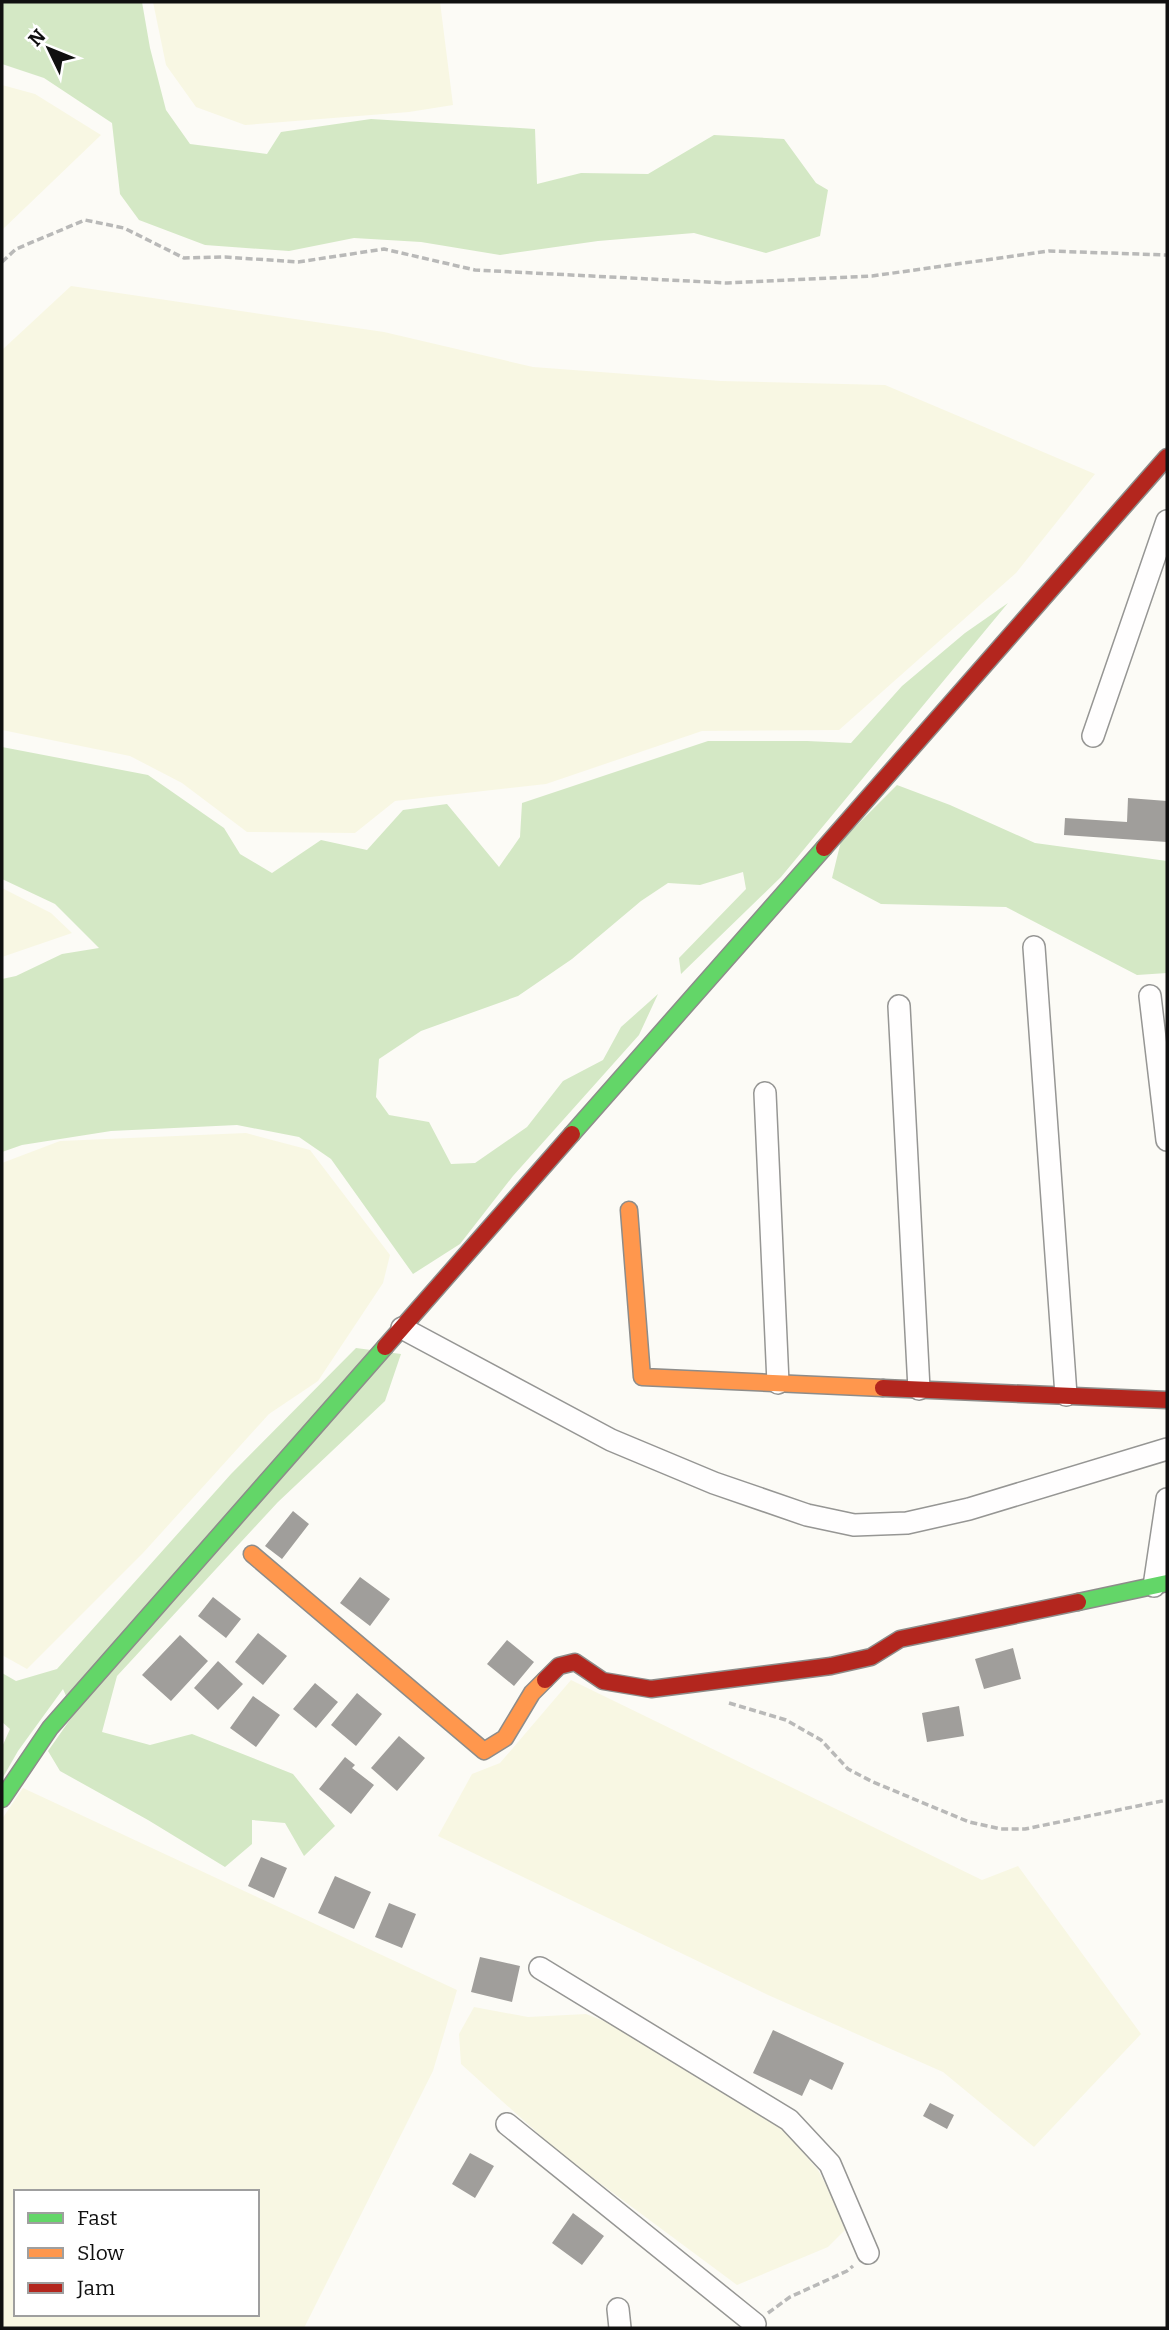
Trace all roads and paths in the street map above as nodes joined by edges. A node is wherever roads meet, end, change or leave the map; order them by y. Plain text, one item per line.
1 (1167, 255) edge
2 (2, 262) edge
3 (1167, 457) edge
4 (1167, 521) edge
5 (1093, 736) dead end
6 (1034, 947) dead end
7 (1150, 996) dead end
8 (899, 1006) dead end
9 (765, 1093) dead end
10 (1167, 1140) edge
11 (629, 1210) dead end
12 (402, 1328) junction
13 (778, 1383) junction
14 (919, 1389) junction
15 (1066, 1395) junction
16 (1167, 1400) edge
17 (1167, 1449) edge
18 (1167, 1499) edge
19 (252, 1554) dead end
20 (1161, 1585) edge
21 (723, 1701) dead end
22 (2, 1799) edge
23 (1167, 1800) edge
24 (540, 1968) dead end
25 (507, 2124) dead end
26 (869, 2253) joint
27 (755, 2324) joint

1 - 2 path
3 - 12 street
4 - 5 street
6 - 15 street
7 - 10 street
8 - 14 street
9 - 13 street
11 - 13 street
12 - 17 street
12 - 22 street
13 - 14 street
14 - 15 street
15 - 16 street
18 - 20 street
19 - 20 street
21 - 23 path
24 - 26 street
25 - 27 street
26 - 27 path

